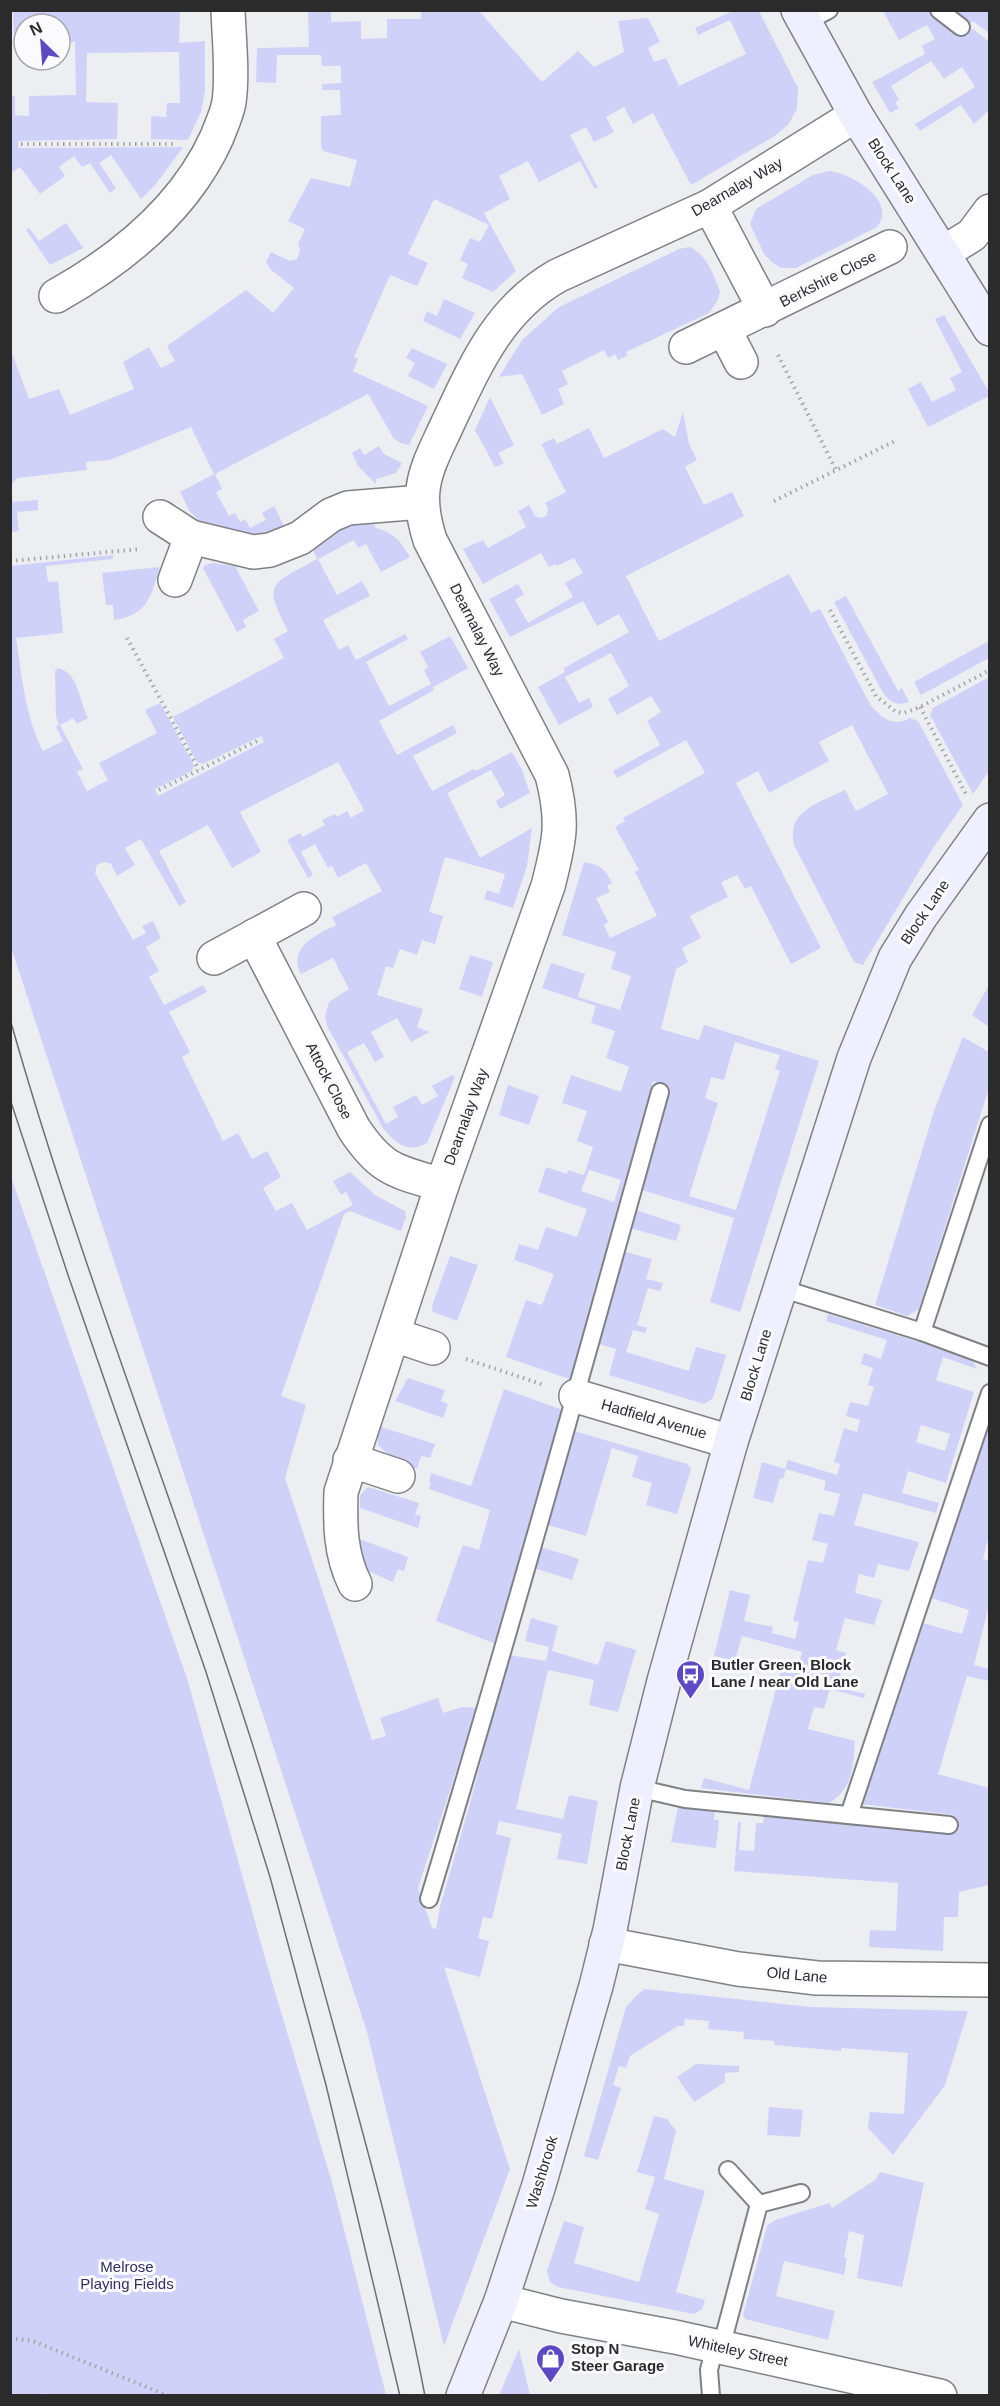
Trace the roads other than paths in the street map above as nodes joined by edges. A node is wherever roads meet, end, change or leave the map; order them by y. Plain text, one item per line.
1 (228, 10) edge
2 (939, 10) edge
3 (810, 15) edge
4 (961, 27) dead end
5 (856, 115) junction
6 (710, 206) junction
7 (990, 211) edge
8 (891, 247) dead end
9 (943, 253) junction
10 (57, 296) dead end
11 (765, 310) junction
12 (724, 329) junction
13 (990, 329) edge
14 (686, 347) dead end
15 (741, 362) dead end
16 (422, 502) junction
17 (160, 517) dead end
18 (191, 537) junction
19 (175, 580) dead end
20 (990, 820) edge
21 (304, 909) dead end
22 (254, 936) junction
23 (214, 958) dead end
24 (660, 1092) dead end
25 (990, 1125) edge
26 (442, 1185) junction
27 (780, 1288) junction
28 (922, 1332) junction
29 (394, 1335) junction
30 (434, 1348) road end
31 (990, 1357) edge
32 (990, 1394) edge
33 (576, 1396) junction
34 (731, 1442) junction
35 (350, 1460) junction
36 (398, 1476) dead end
37 (355, 1584) dead end
38 (637, 1788) junction
39 (849, 1815) junction
40 (949, 1825) dead end
41 (429, 1899) dead end
42 (606, 1944) junction
43 (990, 1980) edge
44 (728, 2170) dead end
45 (801, 2193) dead end
46 (759, 2204) junction
47 (501, 2301) junction
48 (718, 2347) junction
49 (463, 2396) edge
50 (711, 2396) edge
51 (940, 2396) edge

1 - 10 street
2 - 4 lane
3 - 5 main road, Block Lane
5 - 6 street, Dearnalay Way
5 - 9 main road, Block Lane
6 - 11 street, Berkshire Close
6 - 16 street, Dearnalay Way
7 - 9 street
8 - 11 street, Berkshire Close
9 - 13 main road, Block Lane
11 - 12 street, Berkshire Close
12 - 14 street, Berkshire Close
12 - 15 street
16 - 18 street
16 - 26 street, Dearnalay Way
17 - 18 street
18 - 19 street
20 - 27 main road, Block Lane
21 - 22 street
22 - 23 street
22 - 26 street, Attock Close
24 - 33 lane
25 - 28 lane
26 - 29 street, Dearnalay Way
27 - 28 lane
27 - 34 main road, Block Lane
28 - 31 lane
29 - 30 street
29 - 35 street, Dearnalay Way
32 - 39 lane
33 - 34 street, Hadfield Avenue
33 - 41 lane
34 - 38 main road, Block Lane
35 - 36 street
35 - 37 street, Dearnalay Way
38 - 39 lane
38 - 42 main road, Block Lane
39 - 40 lane
42 - 43 street, Old Lane
42 - 47 main road, Washbrook
44 - 46 lane
45 - 46 lane
46 - 48 lane
47 - 48 street, Whiteley Street
47 - 49 main road, Washbrook
48 - 50 lane
48 - 51 street, Whiteley Street

